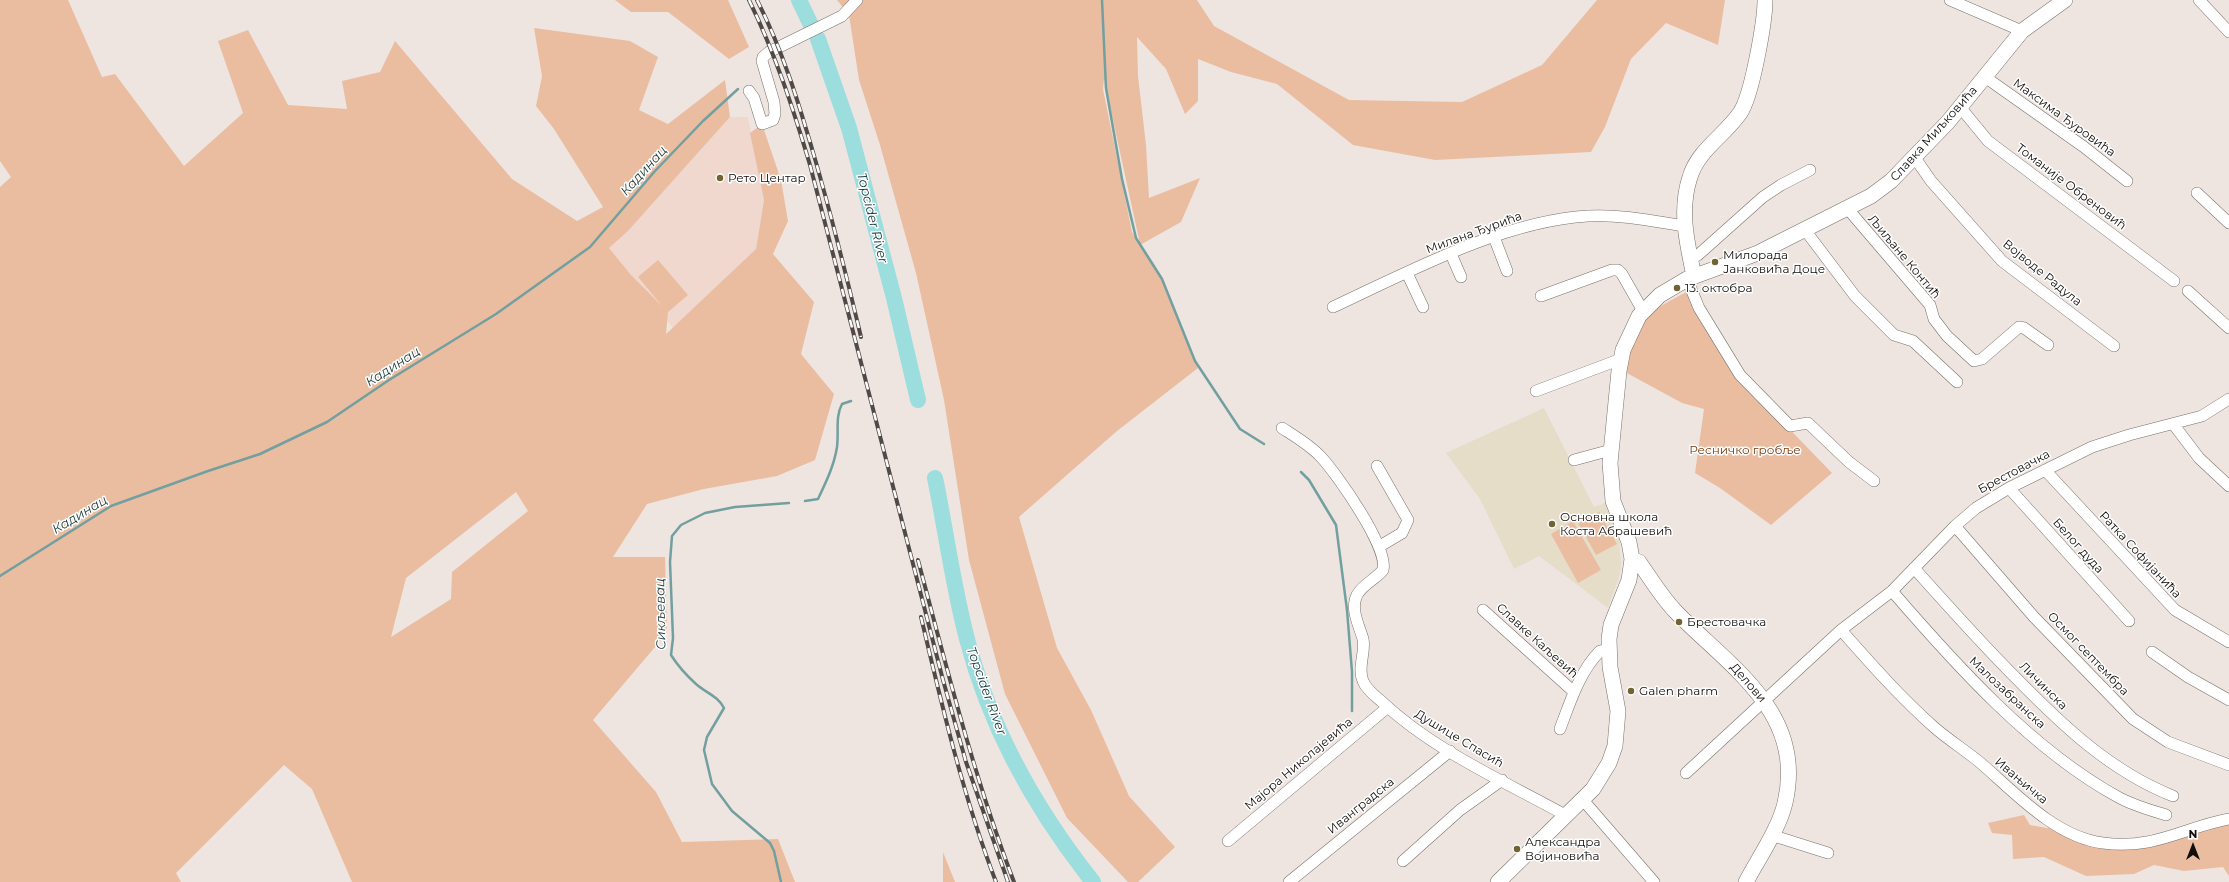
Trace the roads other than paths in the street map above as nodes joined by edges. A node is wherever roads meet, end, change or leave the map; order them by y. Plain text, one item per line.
1 (857, 0) edge
2 (1765, 0) edge
3 (1950, 0) edge
4 (2065, 0) edge
5 (2199, 0) edge
6 (2022, 31) junction
7 (2229, 32) edge
8 (1985, 77) junction
9 (749, 91) dead end
10 (1960, 107) junction
11 (1915, 158) junction
12 (1810, 170) dead end
13 (2127, 181) dead end
14 (2197, 193) dead end
15 (1847, 208) junction
16 (2229, 223) edge
17 (1684, 226) junction
18 (1805, 230) junction
19 (1494, 237) junction
20 (1451, 254) junction
21 (1690, 258) junction
22 (1507, 271) dead end
23 (1407, 273) junction
24 (1461, 277) dead end
25 (1690, 277) junction
26 (2174, 281) dead end
27 (2188, 291) dead end
28 (1541, 296) dead end
29 (1333, 307) dead end
30 (1423, 307) dead end
31 (1643, 311) junction
32 (2229, 328) edge
33 (2048, 345) dead end
34 (2114, 346) dead end
35 (1621, 359) junction
36 (1957, 382) dead end
37 (1536, 391) dead end
38 (2229, 399) edge
39 (2174, 425) junction
40 (1282, 428) dead end
41 (1611, 450) junction
42 (1574, 460) dead end
43 (1377, 466) dead end
44 (2045, 470) junction
45 (1874, 481) dead end
46 (2229, 486) edge
47 (2009, 488) junction
48 (1955, 526) junction
49 (1380, 546) junction
50 (1632, 560) junction
51 (1914, 568) junction
52 (1892, 591) junction
53 (1483, 610) dead end
54 (2129, 621) dead end
55 (1841, 630) junction
56 (2229, 642) edge
57 (1608, 649) junction
58 (2152, 652) dead end
59 (1574, 692) junction
60 (1764, 700) junction
61 (2229, 700) edge
62 (1388, 707) junction
63 (1560, 728) dead end
64 (1450, 751) junction
65 (2229, 765) edge
66 (1686, 773) dead end
67 (1502, 780) junction
68 (2174, 796) dead end
69 (1583, 800) junction
70 (2166, 815) dead end
71 (1567, 816) junction
72 (2229, 819) edge
73 (1771, 835) junction
74 (1228, 841) dead end
75 (1828, 852) dead end
76 (1403, 861) dead end
77 (1290, 882) edge
78 (1498, 882) edge
79 (1654, 882) edge
80 (1746, 882) edge

1 - 9 street
2 - 17 street
3 - 6 street
4 - 6 street, Славка Миљковића
5 - 7 street
6 - 8 street, Славка Миљковића
8 - 10 street, Славка Миљковића
8 - 13 street, Максима Ђуровића
10 - 11 street, Славка Миљковића
10 - 26 street, Томаније Обреновић
11 - 15 street, Славка Миљковића
11 - 34 street, Војводе Радула
12 - 21 street
14 - 16 street
15 - 18 street, Славка Миљковића
15 - 33 street, Љиљане Контић
17 - 19 street, Милана Ђурића
17 - 21 street
18 - 25 street, Славка Миљковића
18 - 36 street
19 - 20 street, Милана Ђурића
19 - 22 street
20 - 23 street, Милана Ђурића
20 - 24 street
21 - 25 street
23 - 29 street, Милана Ђурића
23 - 30 street
25 - 31 street
25 - 45 street
27 - 32 street
28 - 31 street
31 - 35 street
35 - 37 street
35 - 41 street
38 - 39 street, Брестовачка
39 - 44 street, Брестовачка
39 - 46 street
40 - 49 street, Душице Спасић
41 - 42 street
41 - 50 street
43 - 49 street
44 - 47 street, Брестовачка
44 - 56 street, Ратка Софијанића
47 - 48 street, Брестовачка
47 - 54 street, Белог дуда
48 - 51 street, Брестовачка
48 - 65 street, Осмог септембра
49 - 62 street, Душице Спасић
50 - 57 street
50 - 60 street, Делови
51 - 52 street, Брестовачка
51 - 68 street, Личинска
52 - 55 street, Брестовачка
52 - 70 street, Малозабранска
53 - 59 street, Славке Каљевић
55 - 60 street, Брестовачка
55 - 72 street, Ивањичка
57 - 59 street, Славке Каљевић
57 - 69 street
58 - 61 street
59 - 63 street, Славке Каљевић
60 - 66 street, Брестовачка
60 - 73 street, Делови
62 - 64 street, Душице Спасић
62 - 74 street, Мајора Николајевића
64 - 67 street, Душице Спасић
64 - 77 street, Иванградска
67 - 71 street, Душице Спасић
67 - 76 street, Душице Спасић
69 - 71 street
69 - 79 street
71 - 78 street
73 - 75 street
73 - 80 street, Делови

